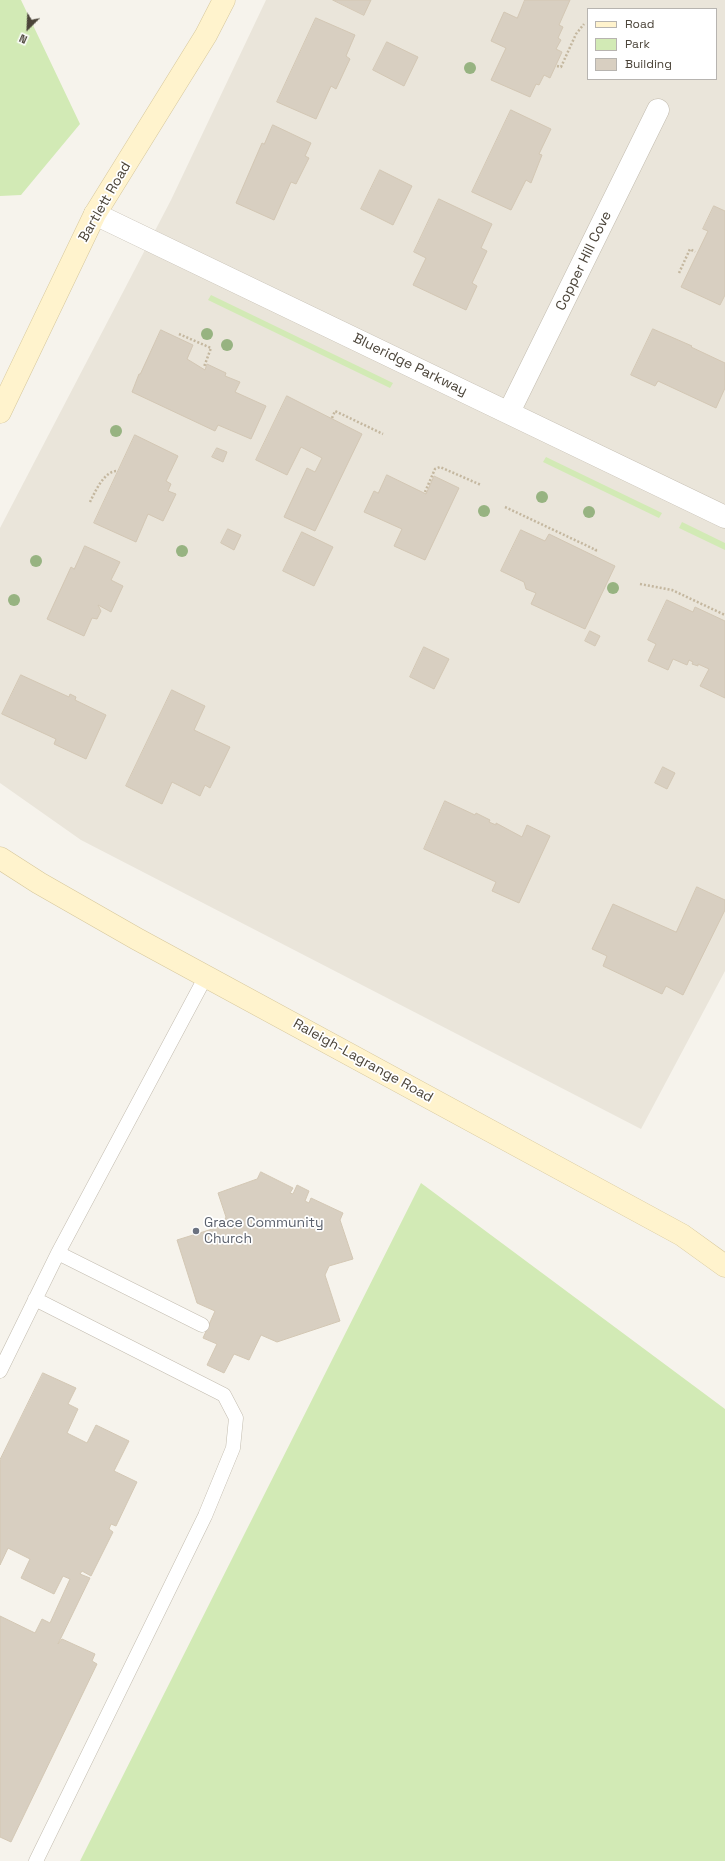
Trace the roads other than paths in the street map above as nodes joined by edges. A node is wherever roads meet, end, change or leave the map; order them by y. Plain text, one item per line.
1 (224, 0) edge
2 (658, 110) dead end
3 (95, 214) junction
4 (0, 412) edge
5 (509, 412) junction
6 (725, 517) edge
7 (0, 858) edge
8 (206, 976) junction
9 (58, 1253) junction
10 (725, 1266) edge
11 (35, 1299) junction
12 (202, 1325) dead end
13 (0, 1371) edge
14 (36, 1861) edge

1 - 3 main road, Bartlett Road
2 - 5 street, Copper Hill Cove
3 - 4 main road, Bartlett Road
3 - 5 street, Blueridge Parkway
5 - 6 street, Blueridge Parkway
7 - 8 main road, Raleigh-Lagrange Road
8 - 9 lane
8 - 10 main road, Raleigh-Lagrange Road
9 - 11 lane
9 - 12 lane
11 - 13 lane
11 - 14 lane

